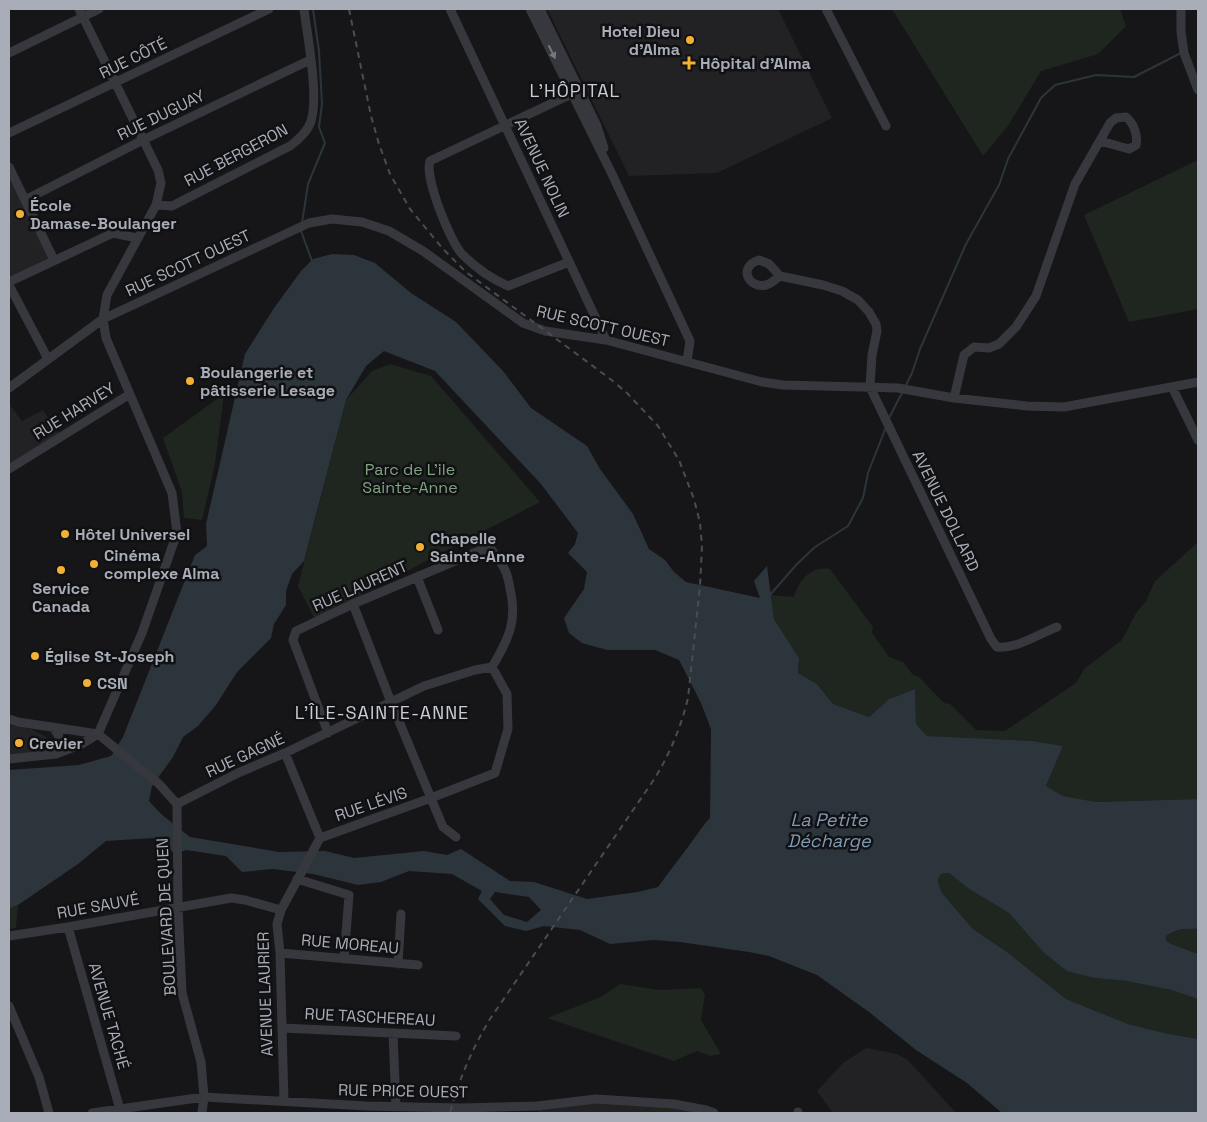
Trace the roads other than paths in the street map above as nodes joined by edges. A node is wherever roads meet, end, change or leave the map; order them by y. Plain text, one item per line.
1 (99, 9) edge
2 (269, 9) edge
3 (304, 9) edge
4 (450, 9) edge
5 (530, 9) edge
6 (540, 9) edge
7 (826, 9) edge
8 (1181, 9) edge
9 (81, 13) edge
10 (9, 53) edge
11 (310, 60) junction
12 (115, 83) junction
13 (1198, 90) edge
14 (576, 92) junction
15 (506, 125) junction
16 (886, 126) dead end
17 (9, 133) edge
18 (144, 140) junction
19 (1100, 141) dead end
20 (9, 167) edge
21 (25, 200) junction
22 (156, 205) junction
23 (136, 238) junction
24 (54, 260) junction
25 (569, 262) junction
26 (780, 276) dead end
27 (9, 283) edge
28 (103, 319) junction
29 (606, 340) junction
30 (48, 359) junction
31 (687, 361) junction
32 (1198, 382) edge
33 (870, 387) junction
34 (1172, 387) junction
35 (9, 388) edge
36 (130, 394) junction
37 (954, 398) junction
38 (1198, 440) edge
39 (9, 470) edge
40 (417, 577) junction
41 (353, 604) junction
42 (1057, 627) dead end
43 (438, 630) dead end
44 (492, 667) junction
45 (390, 702) junction
46 (9, 719) edge
47 (53, 727) junction
48 (328, 733) junction
49 (102, 737) junction
50 (285, 753) junction
51 (56, 754) junction
52 (9, 759) edge
53 (431, 798) junction
54 (177, 809) junction
55 (456, 838) dead end
56 (318, 841) junction
57 (297, 879) junction
58 (178, 907) junction
59 (281, 910) junction
60 (401, 914) dead end
61 (68, 927) junction
62 (9, 936) edge
63 (280, 953) junction
64 (344, 959) junction
65 (398, 964) junction
66 (418, 965) dead end
67 (9, 1006) edge
68 (282, 1028) junction
69 (392, 1033) junction
70 (456, 1036) dead end
71 (204, 1097) junction
72 (284, 1101) junction
73 (396, 1107) junction
74 (367, 1110) edge
75 (463, 1110) edge
76 (536, 1110) edge
77 (120, 1111) edge
78 (49, 1113) edge
79 (92, 1113) edge
80 (202, 1113) edge
81 (714, 1113) edge

1 - 9 street
2 - 12 street, RUE CÔTÉ
3 - 11 street
4 - 15 street, AVENUE NOLIN
5 -> 14 street
6 - 14 street
7 - 16 street
8 - 13 street
9 - 10 street
9 - 12 street
11 - 18 street, RUE DUGUAY
11 - 22 street, RUE BERGERON
12 - 17 street, RUE CÔTÉ
12 - 18 street
14 - 15 street
14 - 31 street
15 - 25 street, AVENUE NOLIN
15 - 25 street
18 - 21 street, RUE DUGUAY
18 - 22 street
19 - 37 street
20 - 21 street
21 - 24 street
22 - 23 street
23 - 24 street
23 - 28 street
24 - 27 street
25 - 29 street, AVENUE NOLIN
26 - 33 street
27 - 30 street
28 - 29 street, RUE SCOTT OUEST
28 - 30 street, RUE SCOTT OUEST
28 - 36 street
29 - 31 street, RUE SCOTT OUEST
30 - 35 street, RUE SCOTT OUEST
31 - 33 street, RUE SCOTT OUEST
32 - 34 street, RUE SCOTT OUEST
33 - 37 street, RUE SCOTT OUEST
33 - 42 street, AVENUE DOLLARD
34 - 37 street, RUE SCOTT OUEST
34 - 38 street
36 - 39 street, RUE HARVEY
36 - 49 street
40 - 41 street, RUE LAURENT
40 - 43 street
40 - 44 street, RUE LAURENT
41 - 45 street
41 - 48 street, RUE LAURENT
44 - 45 street, RUE GAGNÉ
44 - 53 street, RUE LÉVIS
45 - 48 street, RUE GAGNÉ
45 - 53 street
46 - 47 street
47 - 49 street
47 - 51 street
48 - 50 street, RUE GAGNÉ
49 - 51 street
49 - 54 street
50 - 54 street, RUE GAGNÉ
50 - 56 street
51 - 52 street
53 - 55 street
53 - 56 street, RUE LÉVIS
54 - 58 street, BOULEVARD DE QUEN
56 - 57 street, AVENUE LAURIER
57 - 59 street, AVENUE LAURIER
57 - 64 street
58 - 59 street, RUE SAUVÉ
58 - 61 street, RUE SAUVÉ
58 - 71 street, BOULEVARD DE QUEN
59 - 63 street, AVENUE LAURIER
60 - 65 street
61 - 62 street, RUE SAUVÉ
61 - 77 street, AVENUE TACHÉ
63 - 64 street, RUE MOREAU
63 - 68 street, AVENUE LAURIER
64 - 65 street, RUE MOREAU
65 - 66 street, RUE MOREAU
67 - 78 street
68 - 69 street, RUE TASCHEREAU
68 - 72 street, AVENUE LAURIER
69 - 70 street, RUE TASCHEREAU
69 - 73 street
71 - 72 street, RUE PRICE OUEST
71 - 77 street, RUE PRICE OUEST
71 - 80 street, BOULEVARD DE QUEN
72 - 74 street, RUE PRICE OUEST
73 - 74 street, RUE PRICE OUEST
73 - 75 street, RUE PRICE OUEST
75 - 76 street, RUE PRICE OUEST
76 - 81 street, RUE PRICE OUEST
77 - 79 street, RUE PRICE OUEST

